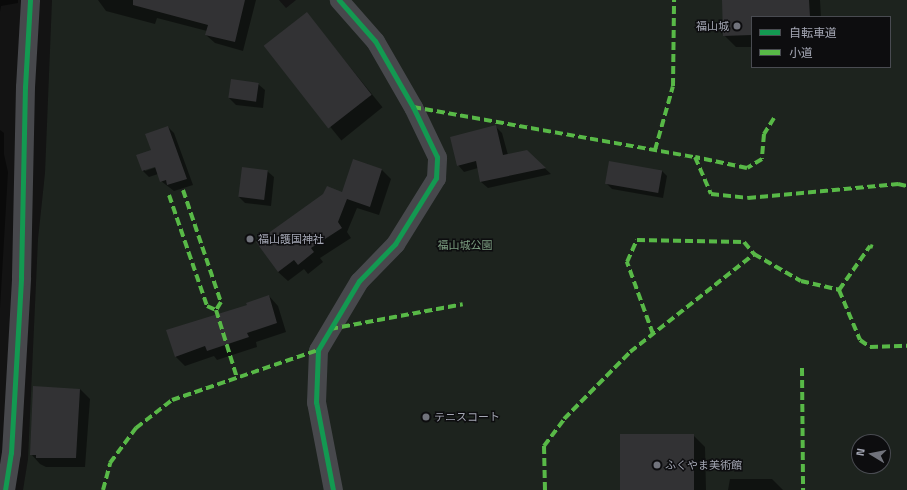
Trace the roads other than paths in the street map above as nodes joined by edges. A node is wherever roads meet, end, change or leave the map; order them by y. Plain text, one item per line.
1 (30, 0) edge
2 (339, 0) edge
3 (5, 490) edge
4 (333, 490) edge

1 - 3 street
2 - 4 street

